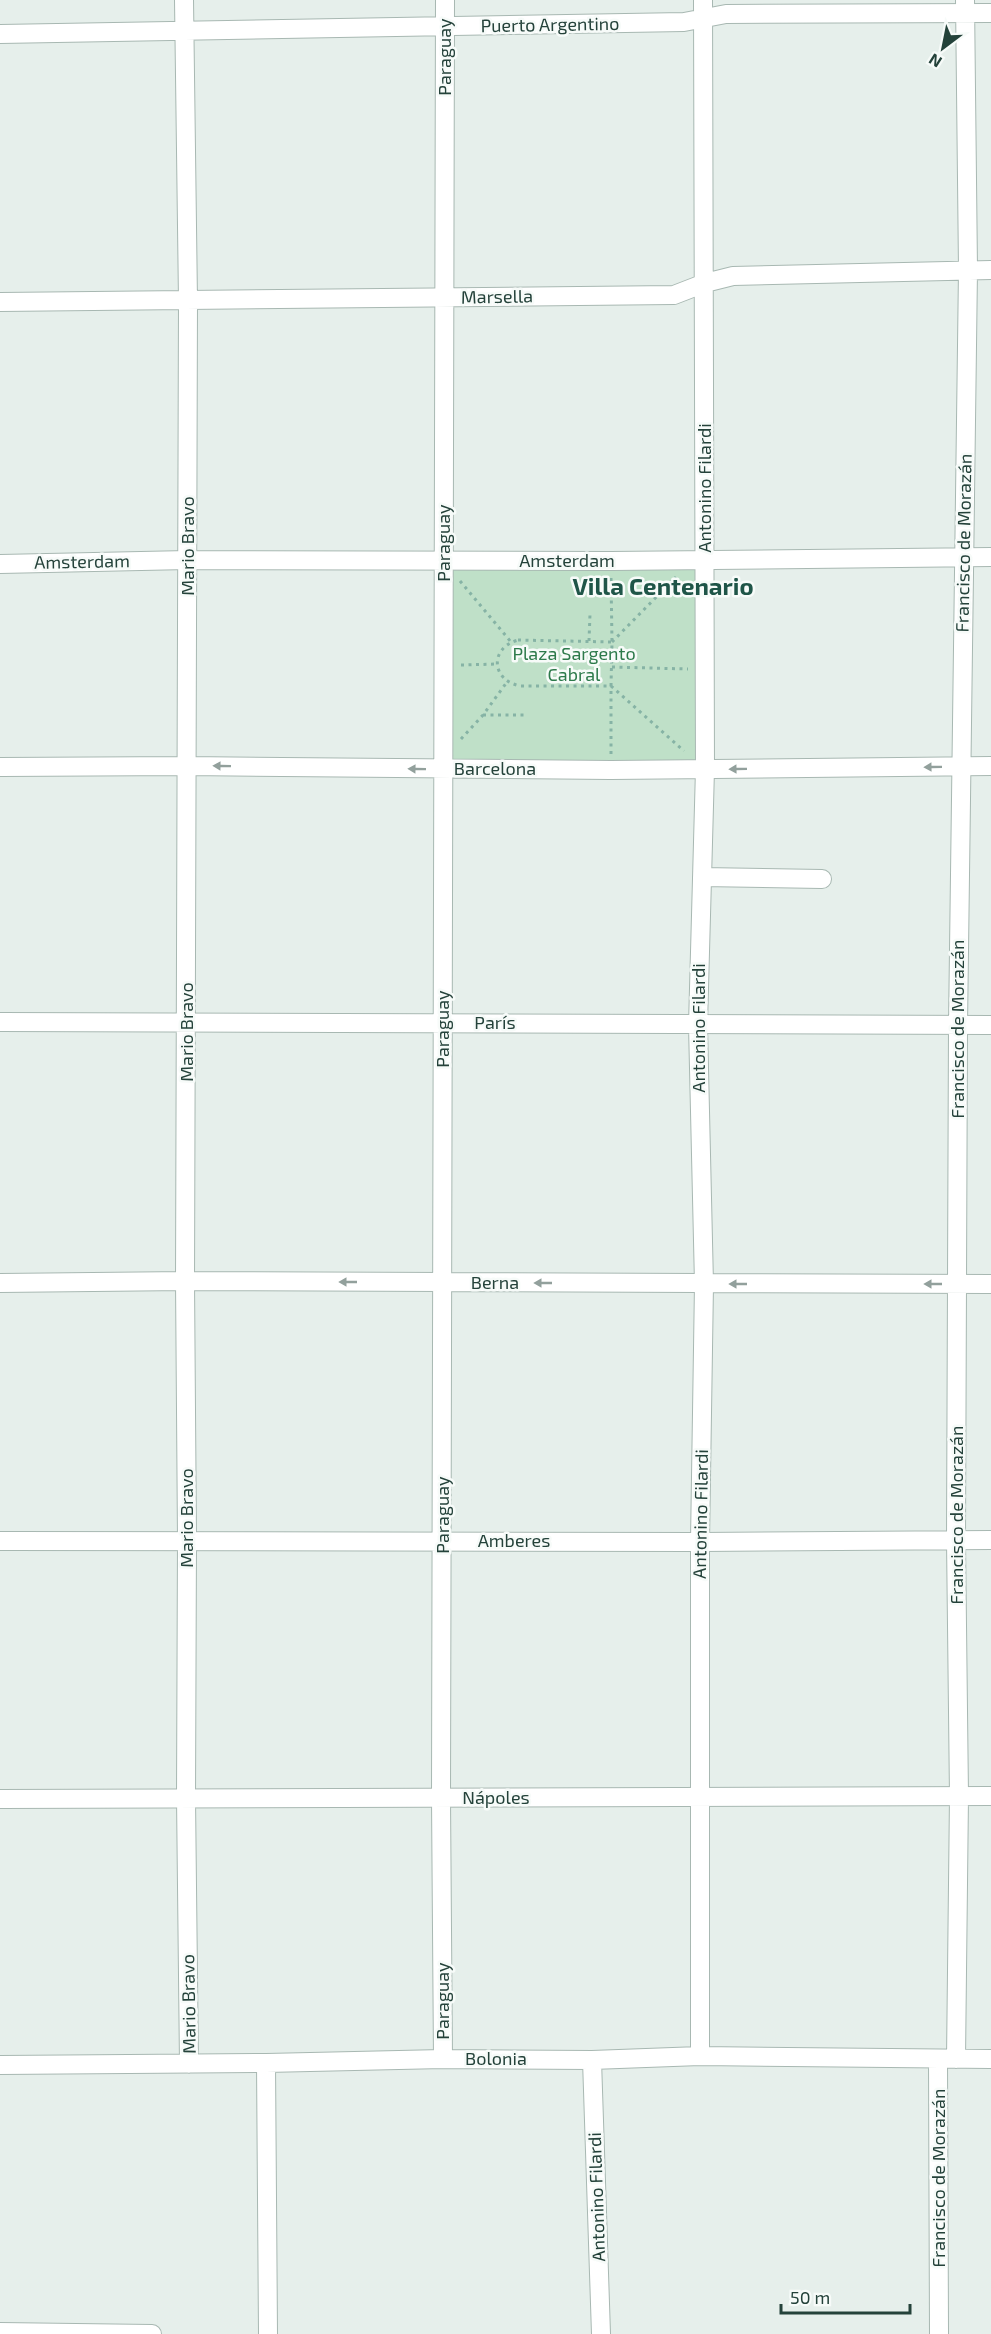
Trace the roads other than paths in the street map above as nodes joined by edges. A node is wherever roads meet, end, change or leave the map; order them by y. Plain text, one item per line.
1 (184, 0) edge
2 (445, 0) edge
3 (703, 0) edge
4 (965, 7) edge
5 (991, 13) edge
6 (703, 19) junction
7 (445, 27) junction
8 (184, 32) junction
9 (0, 34) edge
10 (968, 270) junction
11 (991, 270) edge
12 (705, 283) junction
13 (444, 297) junction
14 (188, 301) junction
15 (0, 303) edge
16 (991, 557) edge
17 (963, 558) junction
18 (188, 560) junction
19 (699, 560) junction
20 (444, 561) junction
21 (0, 564) edge
22 (443, 764) junction
23 (187, 766) junction
24 (991, 766) edge
25 (0, 767) edge
26 (962, 767) junction
27 (705, 769) junction
28 (702, 877) junction
29 (822, 879) dead end
30 (0, 1022) edge
31 (443, 1023) junction
32 (187, 1024) junction
33 (698, 1025) junction
34 (991, 1025) edge
35 (958, 1026) junction
36 (185, 1281) junction
37 (442, 1282) junction
38 (0, 1283) edge
39 (704, 1284) junction
40 (957, 1284) junction
41 (991, 1284) edge
42 (187, 1540) junction
43 (956, 1540) junction
44 (991, 1540) edge
45 (0, 1541) edge
46 (443, 1541) junction
47 (700, 1542) junction
48 (959, 1796) junction
49 (991, 1796) edge
50 (700, 1797) junction
51 (186, 1798) junction
52 (441, 1798) junction
53 (0, 1799) edge
54 (700, 2056) junction
55 (938, 2058) junction
56 (443, 2059) junction
57 (956, 2059) junction
58 (991, 2059) edge
59 (592, 2060) junction
60 (266, 2063) junction
61 (189, 2064) junction
62 (0, 2065) edge
63 (0, 2332) edge
64 (152, 2334) edge
65 (268, 2334) edge
66 (601, 2334) edge
67 (939, 2334) edge

1 - 8 street, Mario Bravo
2 - 7 street, Paraguay
3 - 6 street, Antonino Filardi
4 - 5 street, Puerto Argentino
4 - 6 street, Puerto Argentino
4 - 10 street, Francisco de Morazán
6 - 7 street, Puerto Argentino
6 - 12 street, Antonino Filardi
7 - 8 street, Puerto Argentino
7 - 13 street, Paraguay
8 - 9 street, Puerto Argentino
8 - 14 street, Mario Bravo
10 - 11 street, Marsella
10 - 12 street, Marsella
10 - 17 street, Francisco de Morazán
12 - 13 street, Marsella
12 - 19 street, Antonino Filardi
13 - 14 street, Marsella
13 - 20 street, Paraguay
14 - 15 street, Marsella
14 - 18 street, Mario Bravo
16 - 17 street, Amsterdam
17 - 19 street, Amsterdam
17 - 26 street, Francisco de Morazán
18 - 20 street, Amsterdam
18 - 21 street, Amsterdam
18 - 23 street, Mario Bravo
19 - 20 street, Amsterdam
19 - 27 street, Antonino Filardi
20 - 22 street, Paraguay
22 -> 23 street, Barcelona
22 - 27 street, Barcelona
22 - 31 street, Paraguay
23 - 25 street, Barcelona
23 - 32 street, Mario Bravo
24 - 26 street, Barcelona
26 -> 27 street, Barcelona
26 - 35 street, Francisco de Morazán
27 - 28 street, Antonino Filardi
28 - 29 street
28 - 33 street, Antonino Filardi
30 - 32 street, París
31 - 32 street, París
31 - 33 street, París
31 - 37 street, Paraguay
32 - 36 street, Mario Bravo
33 - 35 street, París
33 - 39 street, Antonino Filardi
34 - 35 street, París
35 - 40 street, Francisco de Morazán
37 -> 36 street, Berna
36 - 38 street, Berna
36 - 42 street, Mario Bravo
39 -> 37 street, Berna
37 - 46 street, Paraguay
40 -> 39 street, Berna
39 - 47 street, Antonino Filardi
40 - 41 street, Berna
40 - 43 street, Francisco de Morazán
42 - 45 street, Amberes
42 - 46 street, Amberes
42 - 51 street, Mario Bravo
43 - 44 street, Amberes
43 - 47 street, Amberes
43 - 48 street, Francisco de Morazán
46 - 47 street, Amberes
46 - 52 street, Paraguay
47 - 50 street, Antonino Filardi
48 - 49 street, Nápoles
48 - 50 street, Nápoles
48 - 57 street, Francisco de Morazán
50 - 52 street, Nápoles
50 - 54 street, Antonino Filardi
51 - 52 street, Nápoles
51 - 53 street, Nápoles
51 - 61 street, Mario Bravo
52 - 56 street, Paraguay
54 - 55 street, Bolonia
54 - 59 street, Bolonia
55 - 57 street, Bolonia
55 - 67 street, Francisco de Morazán
56 - 59 street, Bolonia
56 - 60 street, Bolonia
57 - 58 street, Bolonia
59 - 66 street, Antonino Filardi
60 - 61 street, Bolonia
60 - 65 street
61 - 62 street, Bolonia
63 - 64 street

